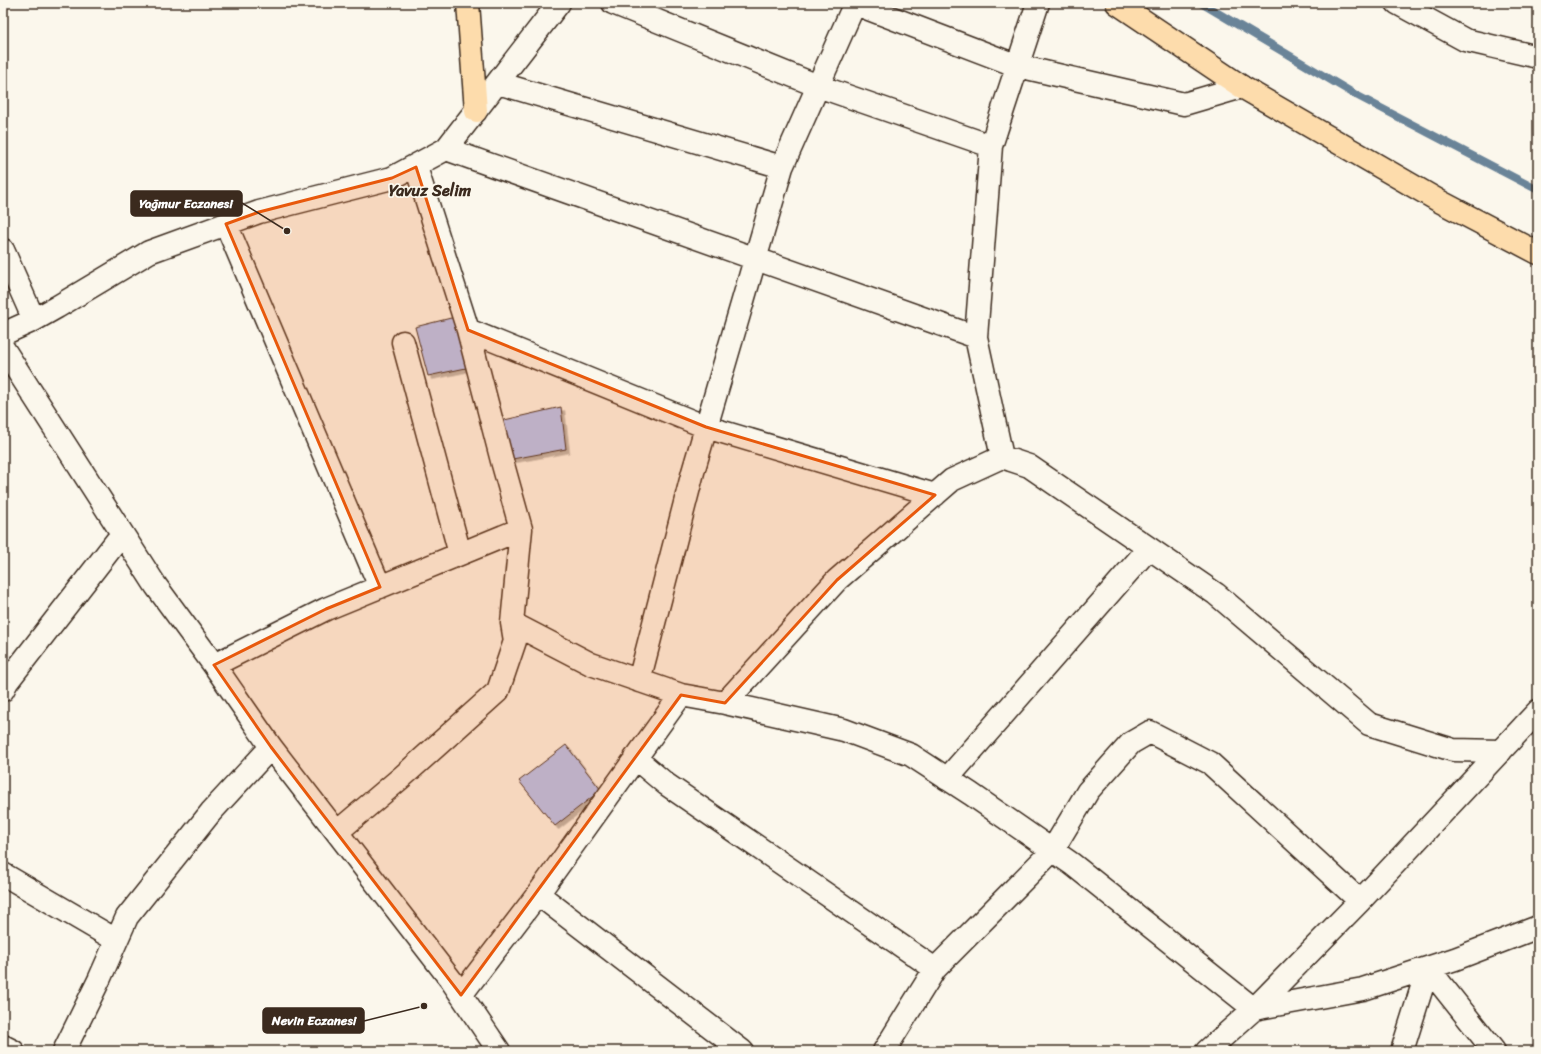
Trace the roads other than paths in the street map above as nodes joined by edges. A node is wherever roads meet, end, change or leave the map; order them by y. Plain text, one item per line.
1 (468, 3) edge
2 (559, 3) edge
3 (613, 3) edge
4 (854, 3) edge
5 (1038, 3) edge
6 (1117, 3) edge
7 (1397, 3) edge
8 (1538, 57) edge
9 (1018, 66) junction
10 (498, 83) junction
11 (818, 86) junction
12 (1242, 87) junction
13 (476, 111) junction
14 (991, 146) junction
15 (446, 149) junction
16 (416, 167) junction
17 (782, 167) junction
18 (226, 224) junction
19 (3, 250) edge
20 (1538, 253) edge
21 (755, 258) junction
22 (34, 320) junction
23 (468, 330) junction
24 (3, 334) edge
25 (976, 336) junction
26 (403, 342) dead end
27 (3, 348) edge
28 (706, 427) junction
29 (1002, 456) junction
30 (935, 495) junction
31 (521, 529) junction
32 (122, 534) junction
33 (1148, 548) junction
34 (460, 554) junction
35 (380, 587) junction
36 (512, 623) junction
37 (214, 665) junction
38 (639, 681) junction
39 (4, 684) edge
40 (681, 695) junction
41 (725, 703) junction
42 (1538, 711) edge
43 (271, 747) junction
44 (1500, 751) junction
45 (635, 758) junction
46 (947, 779) junction
47 (337, 832) junction
48 (1052, 851) junction
49 (3, 874) edge
50 (538, 894) junction
51 (1360, 901) junction
52 (1538, 927) edge
53 (116, 940) junction
54 (935, 968) junction
55 (1428, 968) junction
56 (461, 995) junction
57 (1254, 1009) junction
58 (3, 1046) edge
59 (13, 1051) edge
60 (64, 1051) edge
61 (499, 1051) edge
62 (742, 1051) edge
63 (884, 1051) edge
64 (1207, 1051) edge
65 (1402, 1051) edge
66 (1494, 1051) edge

1 - 13 main road
2 - 10 street
3 - 11 street
4 - 9 street
4 - 11 street
5 - 9 street
6 - 12 main road
7 - 8 street
9 - 12 street
9 - 14 street
10 - 13 street
10 - 17 street
11 - 14 street
11 - 17 street
12 - 20 main road
13 - 15 street
14 - 25 street
15 - 16 street
15 - 21 street
16 - 18 street
16 - 23 street
17 - 21 street
18 - 22 street
18 - 35 street
19 - 22 street
21 - 25 street
21 - 28 street
22 - 24 street
23 - 28 street
23 - 31 street
25 - 29 street
26 - 34 street
27 - 32 street
28 - 30 street
28 - 38 street
29 - 30 street
29 - 33 street
30 - 41 street
31 - 34 street
31 - 36 street
32 - 37 street
32 - 39 street
33 - 44 street
33 - 46 street
34 - 35 street
35 - 37 street
36 - 38 street
36 - 47 street
37 - 43 street
38 - 40 street
40 - 41 street
40 - 45 street
41 - 46 street
42 - 44 street
43 - 47 street
43 - 53 street
44 - 51 street
45 - 50 street
45 - 54 street
46 - 48 street
47 - 56 street
48 - 51 street
48 - 54 street
48 - 57 street
49 - 53 street
50 - 56 street
50 - 62 street
51 - 57 street
52 - 55 street
53 - 60 street
54 - 63 street
55 - 57 street
55 - 65 street
55 - 66 street
56 - 61 street
57 - 64 street
58 - 59 street

